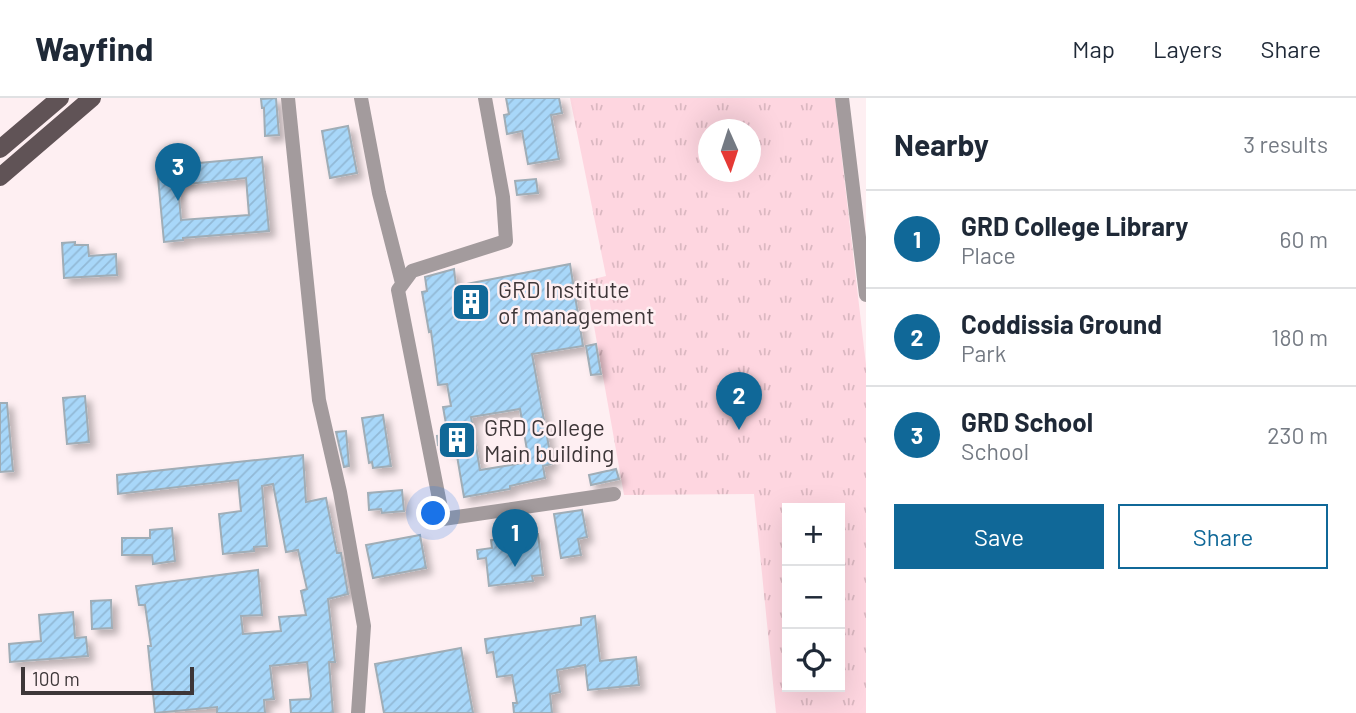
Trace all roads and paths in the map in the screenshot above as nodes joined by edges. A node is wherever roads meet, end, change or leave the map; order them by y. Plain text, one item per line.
1 (60, 98) edge
2 (92, 98) edge
3 (288, 98) edge
4 (361, 98) edge
5 (485, 98) edge
6 (842, 98) edge
7 (0, 149) edge
8 (0, 177) edge
9 (402, 284) junction
10 (866, 295) edge
11 (614, 494) dead end
12 (358, 713) edge

1 - 7 main road
2 - 8 main road
3 - 12 street
4 - 9 street
5 - 9 street
6 - 10 street
9 - 11 street

